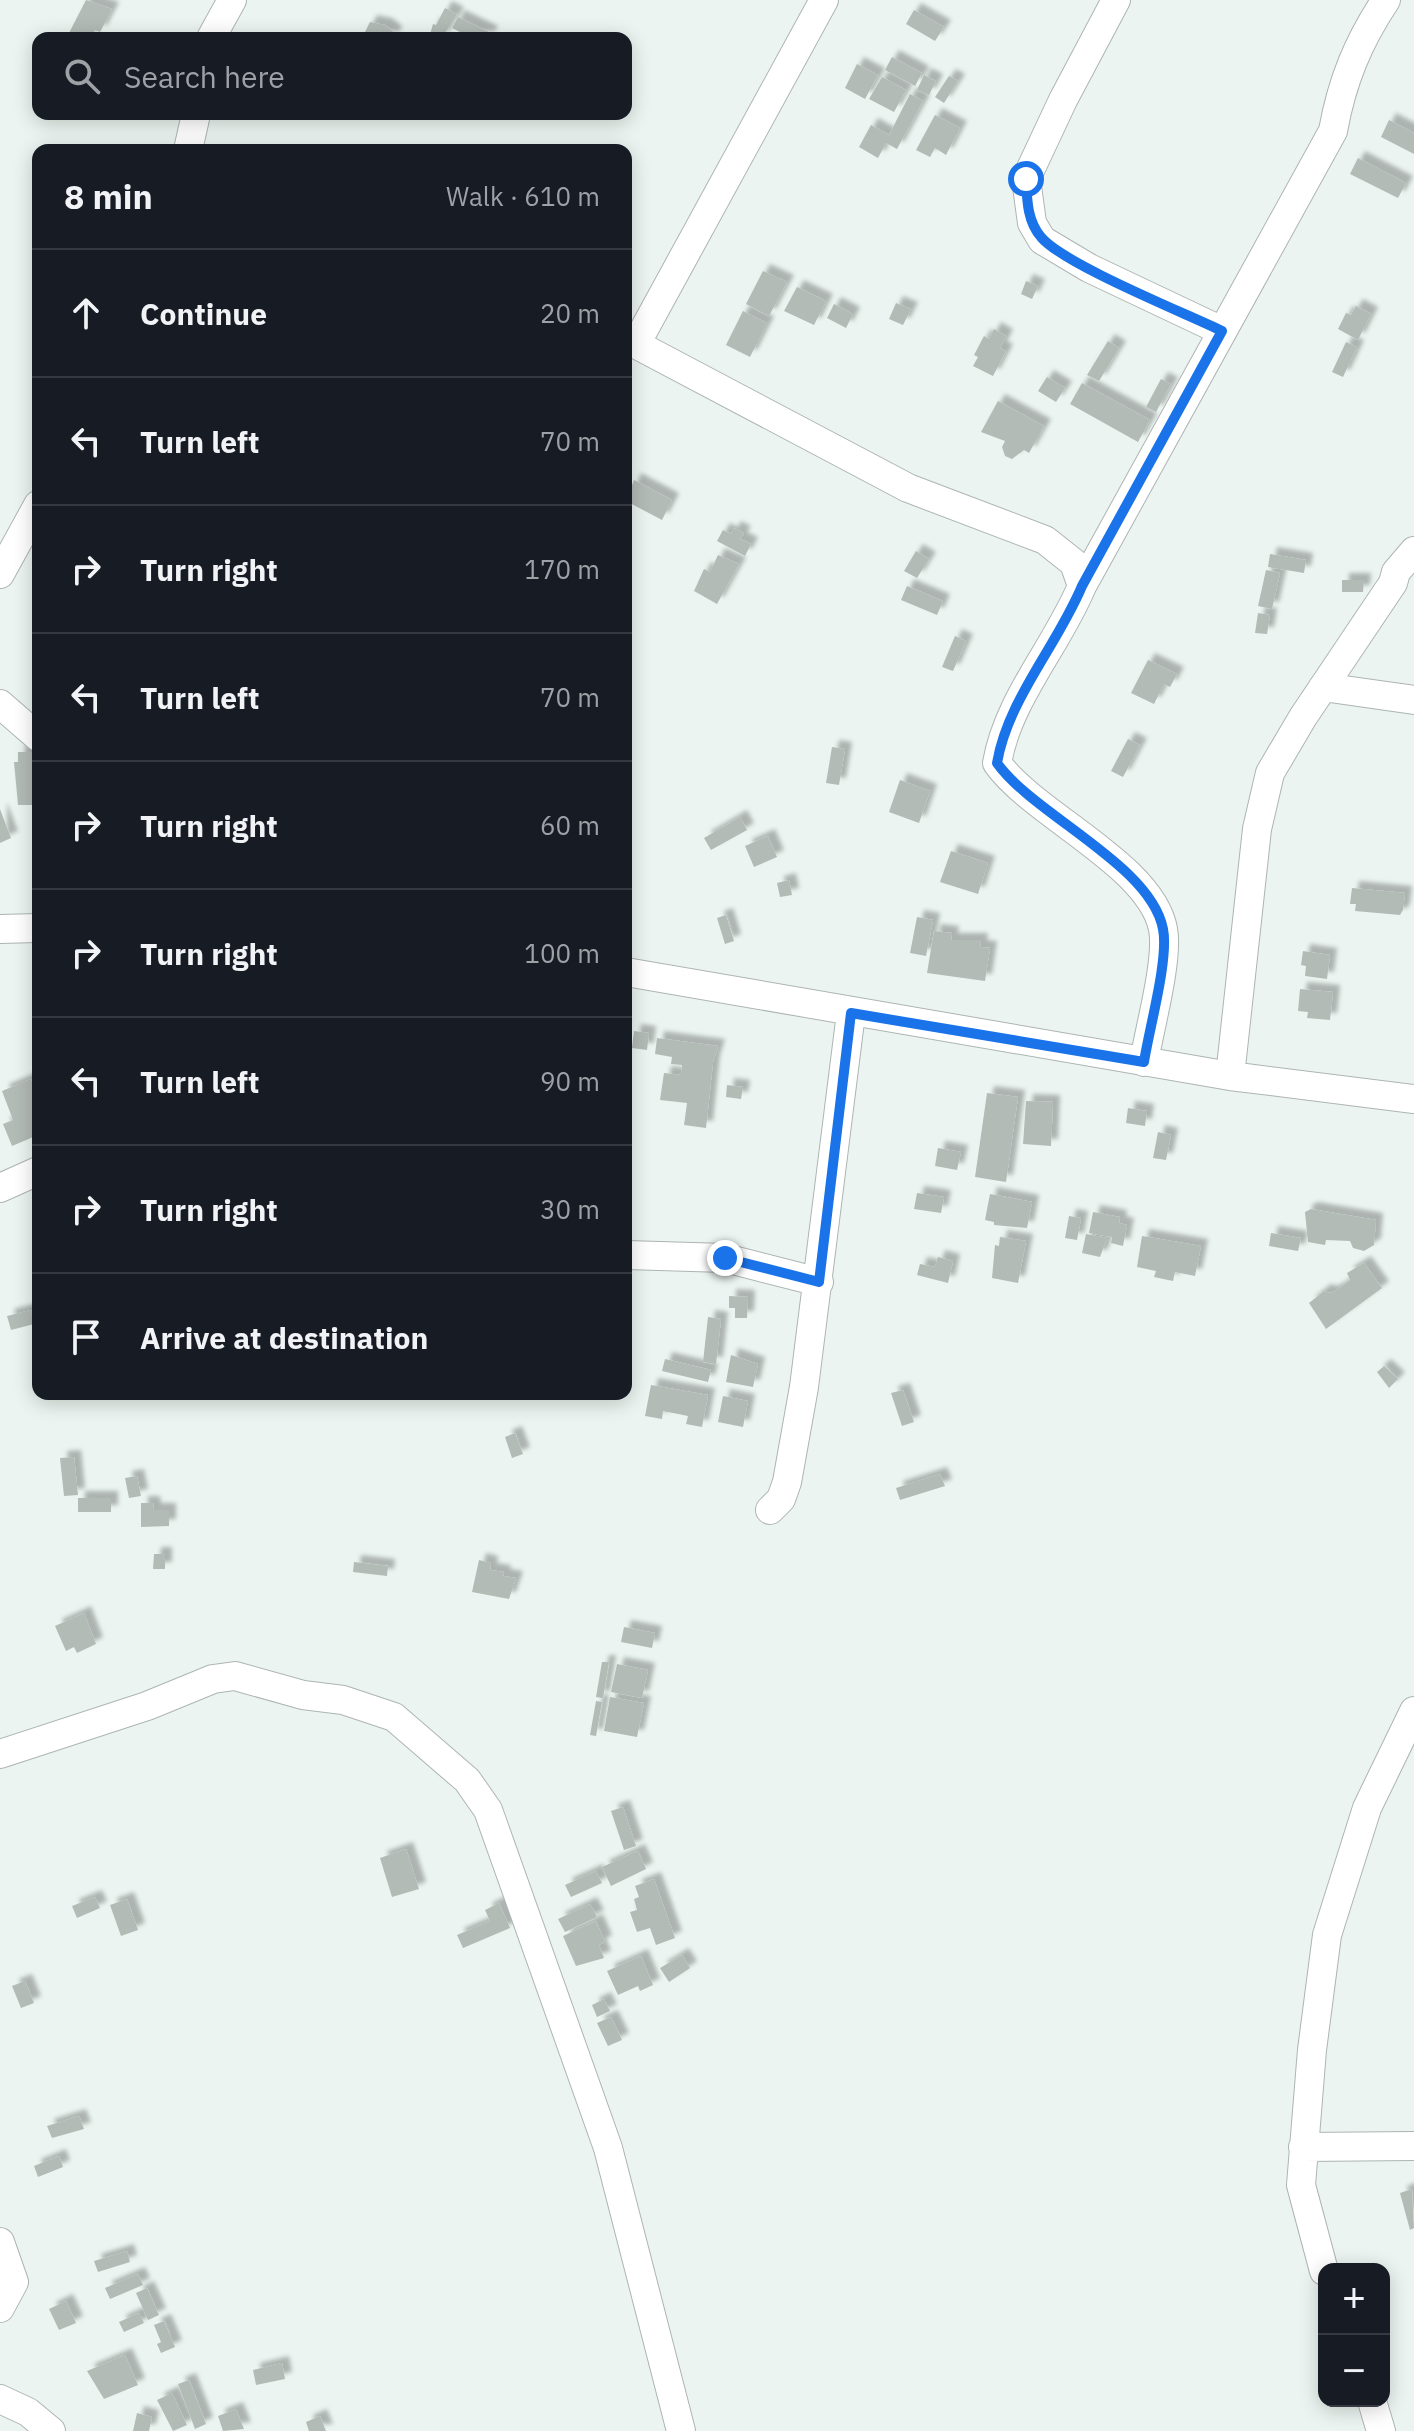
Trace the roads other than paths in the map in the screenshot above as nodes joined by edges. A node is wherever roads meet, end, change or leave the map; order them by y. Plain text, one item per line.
1 (232, 0) edge
2 (824, 0) edge
3 (1116, 0) edge
4 (1386, 0) edge
5 (214, 32) edge
6 (195, 120) edge
7 (189, 144) edge
8 (1222, 331) junction
9 (632, 339) edge
10 (632, 342) edge
11 (32, 515) edge
12 (1414, 551) edge
13 (0, 570) edge
14 (1082, 586) junction
15 (1323, 687) junction
16 (1414, 700) edge
17 (1, 707) edge
18 (32, 732) edge
19 (32, 928) edge
20 (0, 929) edge
21 (632, 973) edge
22 (851, 1013) junction
23 (1144, 1062) junction
24 (1230, 1076) junction
25 (1414, 1099) edge
26 (32, 1174) edge
27 (0, 1188) edge
28 (632, 1255) edge
29 (819, 1282) junction
30 (770, 1510) dead end
31 (1414, 1711) edge
32 (0, 1754) edge
33 (1414, 2146) edge
34 (1303, 2147) junction
35 (0, 2242) edge
36 (1322, 2263) edge
37 (0, 2308) edge
38 (0, 2399) edge
39 (1374, 2407) edge
40 (51, 2431) edge
41 (681, 2431) edge
42 (1381, 2431) edge

1 - 5 street
2 - 9 street
3 - 8 street
4 - 8 street
6 - 7 street
8 - 14 street
10 - 14 street
11 - 13 street
12 - 15 street
14 - 23 street
15 - 16 street
15 - 24 street
17 - 18 street
19 - 20 street
21 - 22 street
22 - 23 street
22 - 29 street
23 - 24 street
24 - 25 street
26 - 27 street
28 - 29 street
29 - 30 street
31 - 34 street
32 - 41 street
33 - 34 street
34 - 36 street
35 - 37 street
38 - 40 street
39 - 42 street

